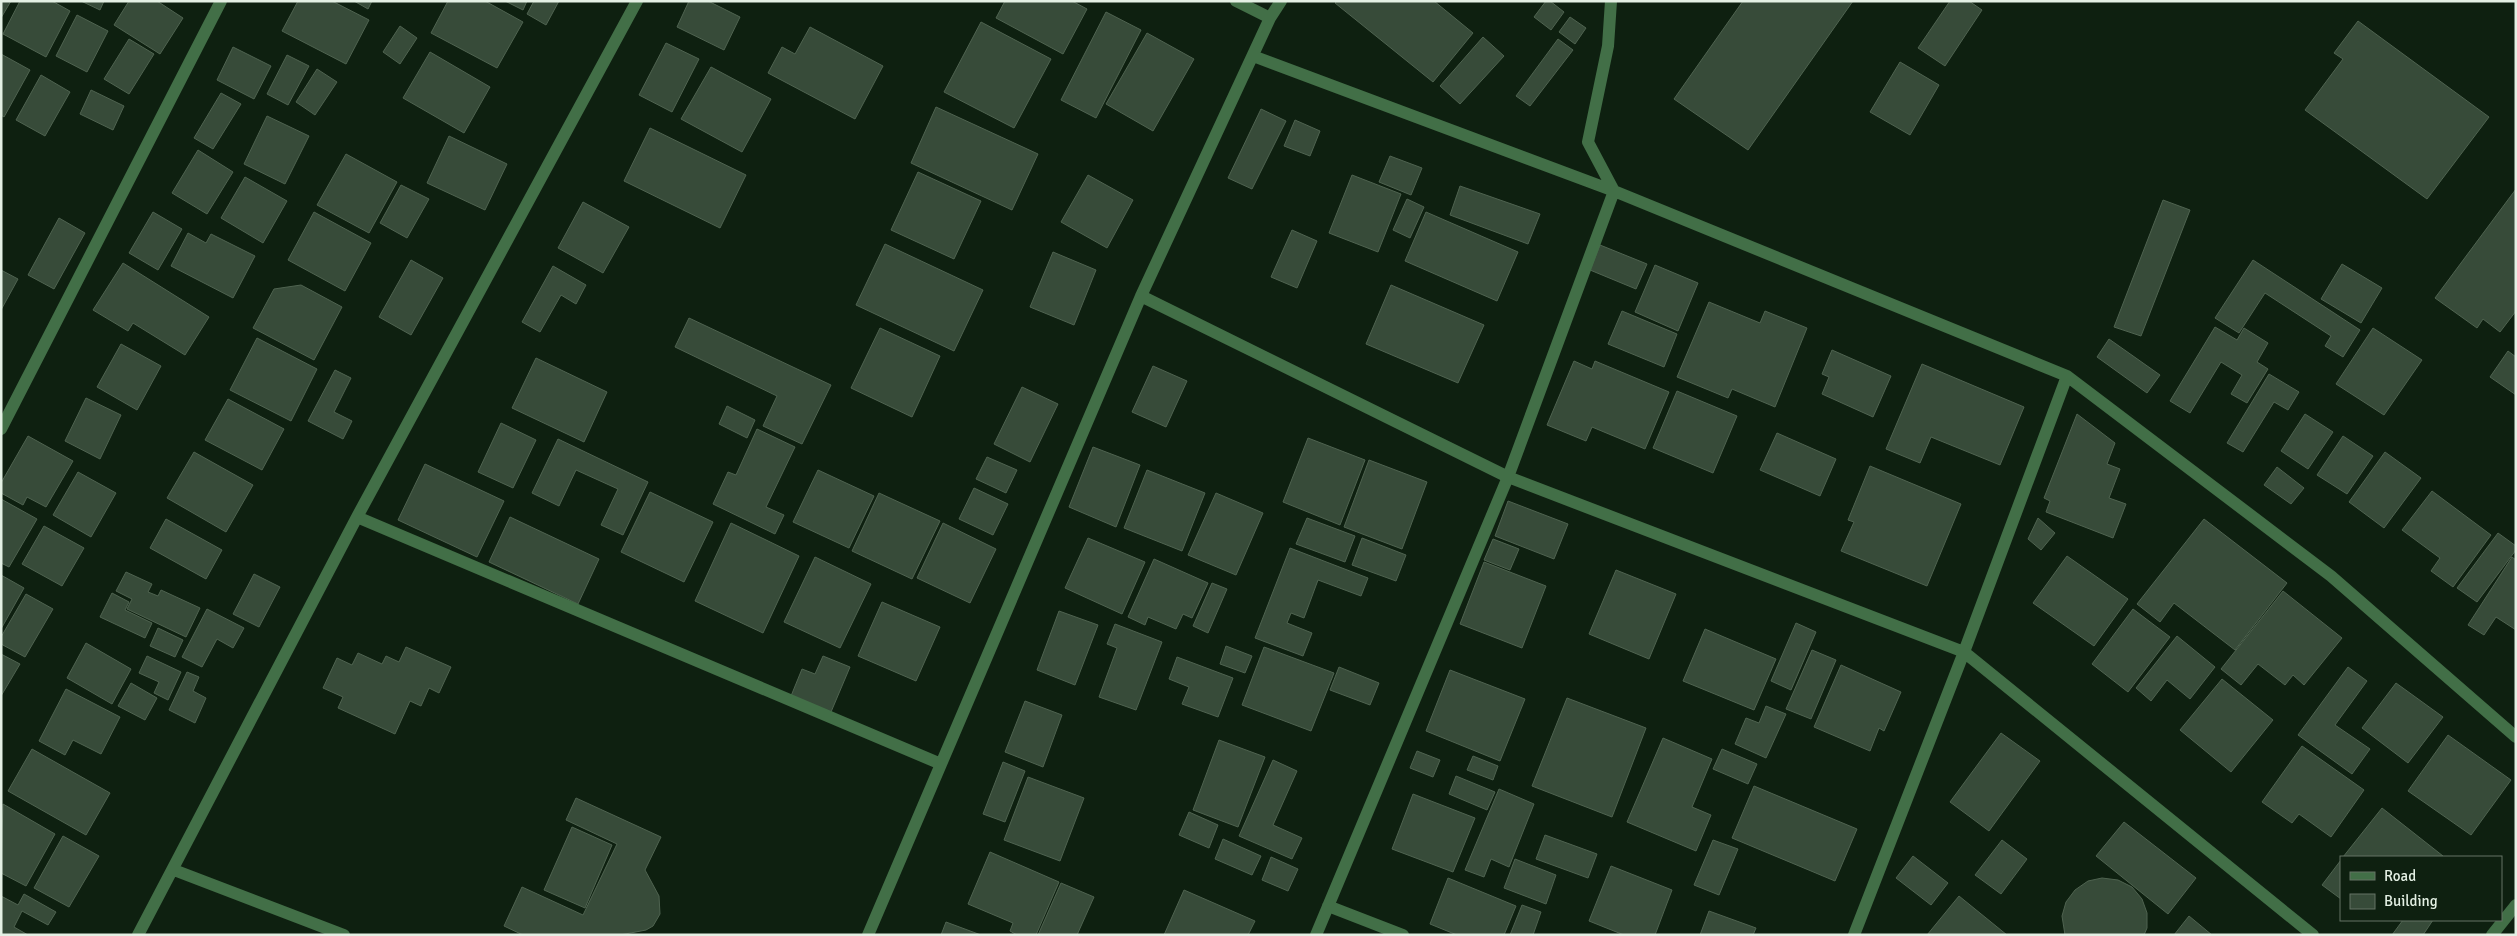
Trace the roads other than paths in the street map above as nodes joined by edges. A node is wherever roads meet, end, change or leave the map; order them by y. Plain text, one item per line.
1 (221, 1) edge
2 (637, 1) edge
3 (1236, 1) edge
4 (1281, 1) edge
5 (1611, 1) edge
6 (1270, 18) junction
7 (1253, 56) junction
8 (1614, 191) junction
9 (1141, 296) junction
10 (2067, 376) junction
11 (1, 429) edge
12 (1508, 477) junction
13 (357, 517) junction
14 (1964, 652) junction
15 (2516, 738) edge
16 (941, 764) junction
17 (174, 870) junction
18 (2516, 904) edge
19 (1328, 906) junction
20 (138, 935) edge
21 (344, 935) edge
22 (868, 935) edge
23 (1316, 935) edge
24 (1403, 935) edge
25 (1854, 935) edge
26 (2313, 935) edge
27 (2492, 935) edge

1 - 11 street
2 - 13 street
3 - 6 street
4 - 6 street
5 - 8 street
6 - 7 street
7 - 8 street
7 - 9 street
8 - 10 street
8 - 12 street
9 - 12 street
9 - 16 street
10 - 14 street
10 - 15 street
12 - 14 street
12 - 19 street
13 - 16 street
13 - 17 street
14 - 25 street
14 - 26 street
16 - 22 street
17 - 20 street
17 - 21 street
18 - 27 street
19 - 23 street
19 - 24 street

